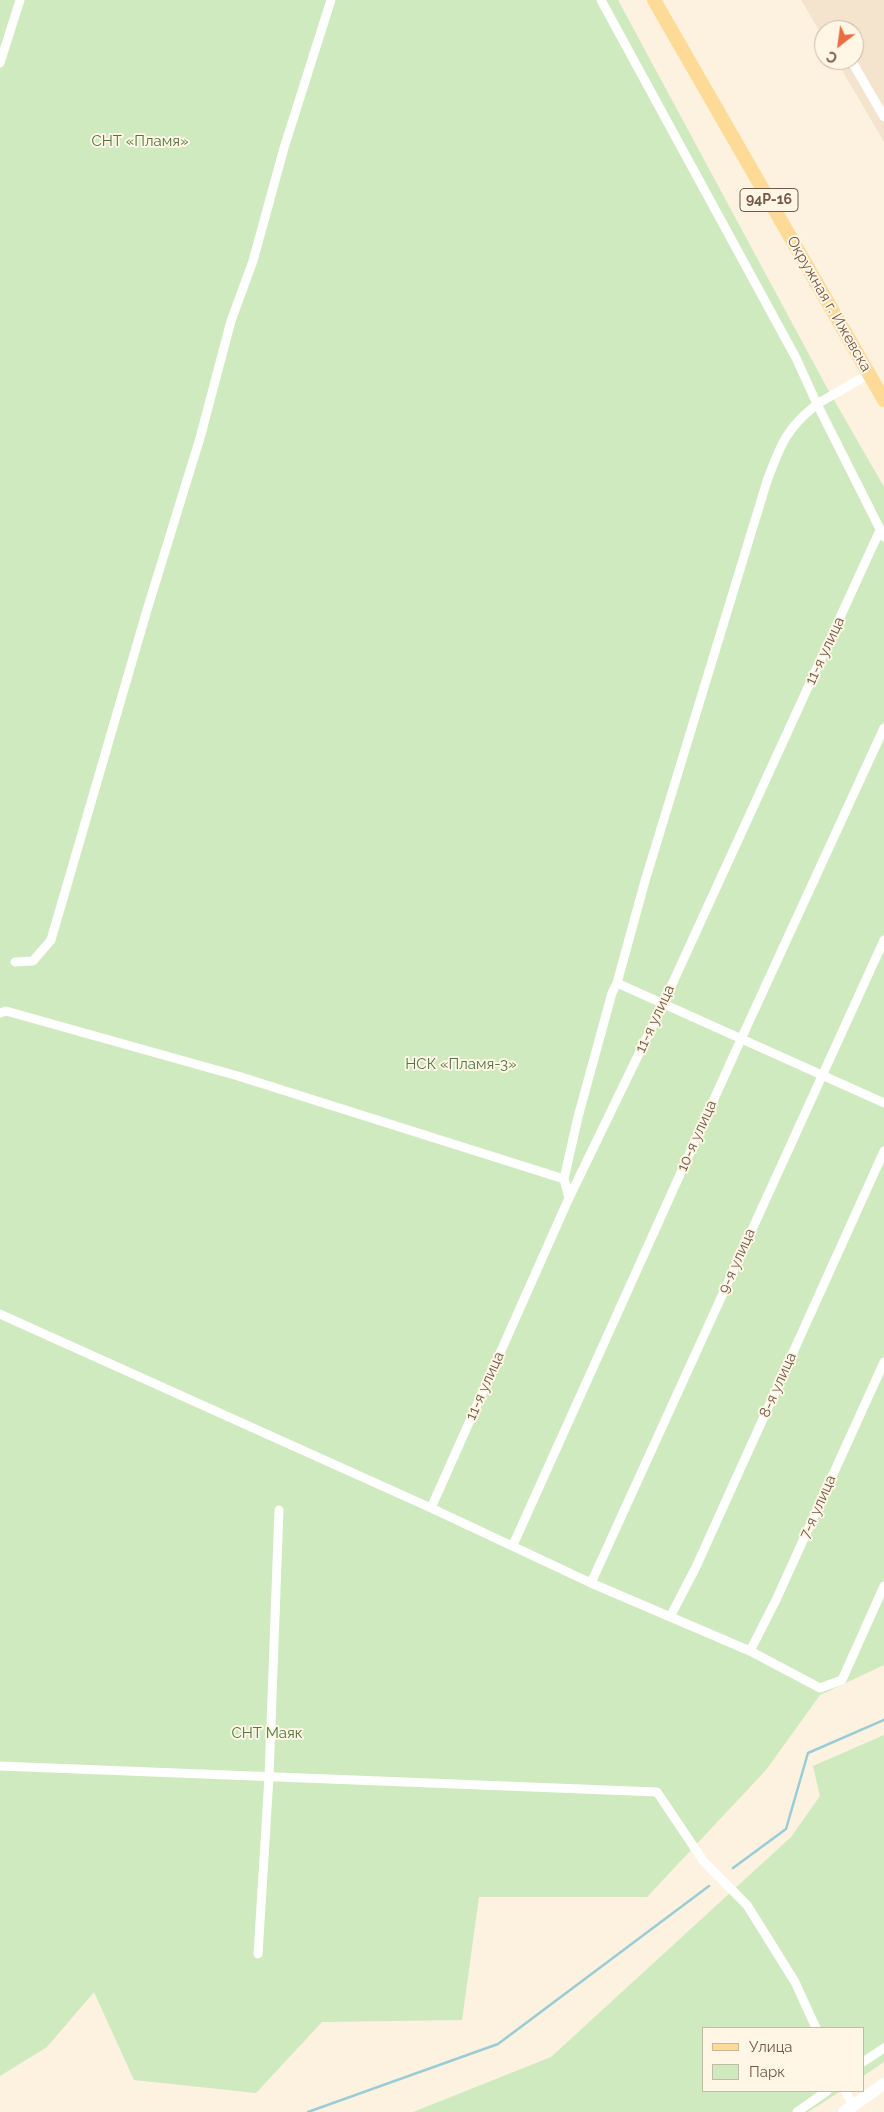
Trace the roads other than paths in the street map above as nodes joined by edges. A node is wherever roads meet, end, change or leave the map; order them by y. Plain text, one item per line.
1 (20, 0) edge
2 (331, 0) edge
3 (601, 0) edge
4 (654, 0) edge
5 (0, 63) edge
6 (857, 70) edge
7 (884, 117) edge
8 (869, 374) junction
9 (884, 400) edge
10 (817, 404) junction
11 (882, 534) edge
12 (884, 728) edge
13 (884, 940) edge
14 (15, 962) dead end
15 (617, 983) junction
16 (663, 1004) junction
17 (0, 1013) edge
18 (742, 1038) junction
19 (822, 1075) junction
20 (884, 1102) edge
21 (884, 1150) edge
22 (564, 1180) junction
23 (569, 1198) junction
24 (0, 1314) edge
25 (884, 1362) edge
26 (431, 1508) junction
27 (278, 1510) dead end
28 (512, 1546) junction
29 (591, 1583) junction
30 (884, 1586) edge
31 (670, 1617) junction
32 (750, 1651) junction
33 (0, 1766) edge
34 (269, 1776) junction
35 (258, 1954) dead end
36 (816, 2027) edge
37 (884, 2048) edge
38 (864, 2061) edge
39 (884, 2084) edge
40 (826, 2092) edge
41 (845, 2092) edge
42 (849, 2109) edge
43 (797, 2112) edge

1 - 5 street
2 - 14 street
3 - 10 street
4 - 8 main road, Окружная г. Ижевска / 94Р-16
6 - 7 street
8 - 9 main road, Окружная г. Ижевска / 94Р-16
8 - 10 street
10 - 11 street
10 - 15 street
11 - 16 street, 11-я улица
12 - 18 street, 10-я улица
13 - 19 street, 9-я улица
15 - 16 street
15 - 22 street
16 - 18 street
16 - 23 street, 11-я улица
17 - 22 street
18 - 19 street
18 - 28 street, 10-я улица
19 - 20 street
19 - 29 street, 9-я улица
21 - 31 street, 8-я улица
22 - 23 street
23 - 26 street, 11-я улица
24 - 26 street
25 - 32 street, 7-я улица
26 - 28 street
27 - 34 street
28 - 29 street
29 - 31 street
30 - 32 street
31 - 32 street
33 - 34 street
34 - 35 street
34 - 36 street
37 - 38 street
39 - 42 street
40 - 43 street
41 - 42 street

